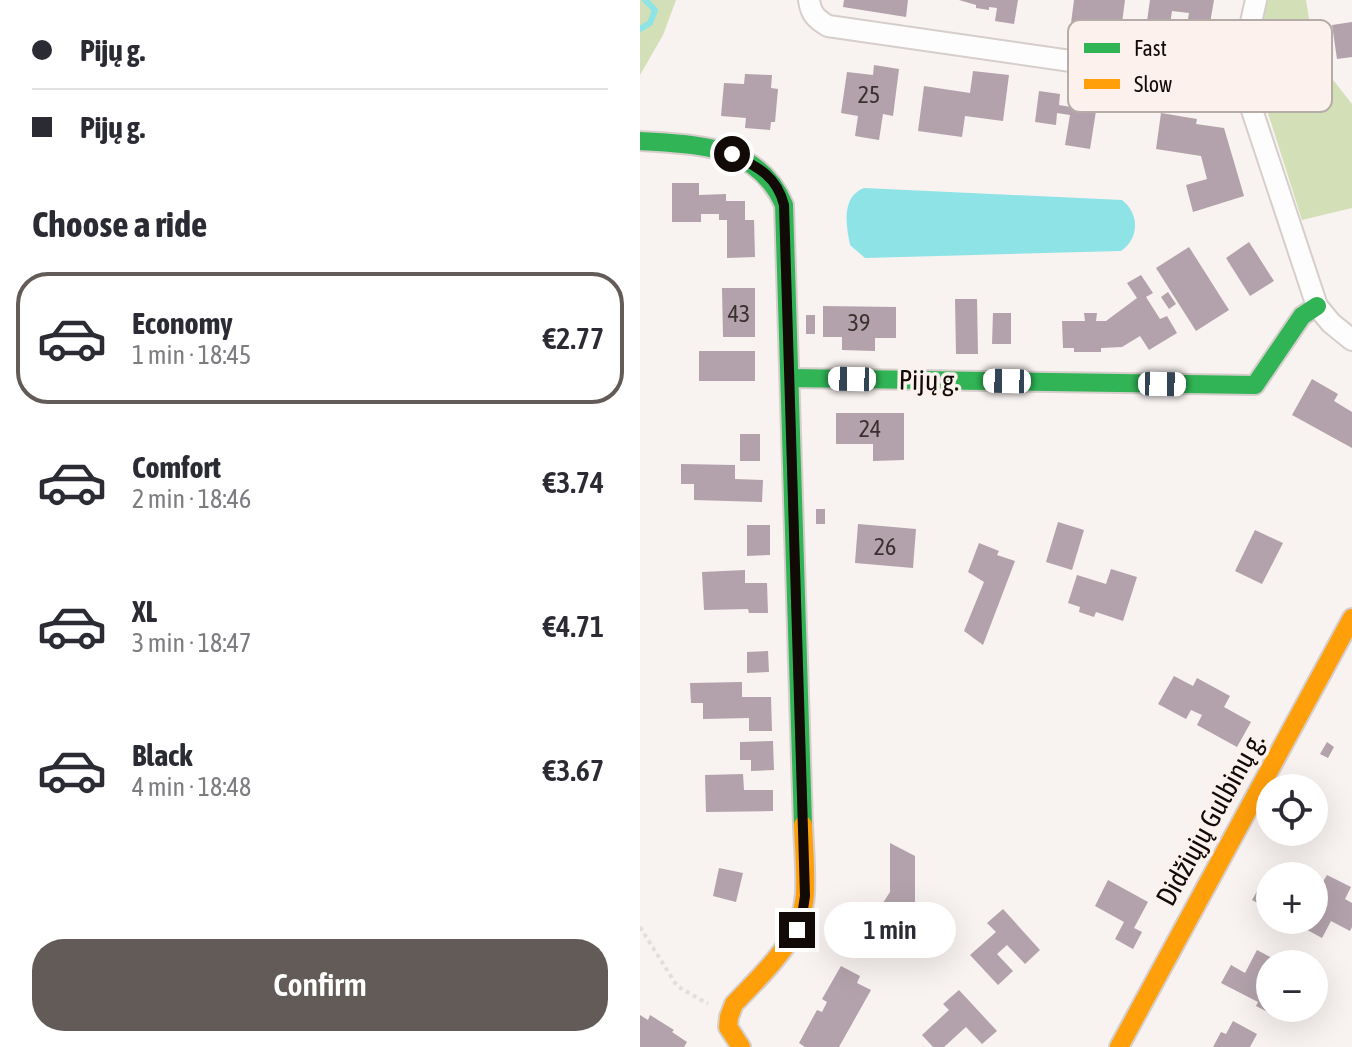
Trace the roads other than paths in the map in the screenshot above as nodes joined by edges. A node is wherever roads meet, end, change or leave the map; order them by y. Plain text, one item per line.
1 (809, 0) edge
2 (1256, 0) edge
3 (1252, 20) edge
4 (1068, 61) edge
5 (1253, 112) edge
6 (640, 141) edge
7 (1317, 306) junction
8 (1352, 340) edge
9 (790, 378) junction
10 (1352, 618) edge
11 (741, 1047) edge
12 (1119, 1047) edge

1 - 4 street
2 - 3 street
5 - 7 street
6 - 9 street
7 - 8 street
7 - 9 street, Pijų g.
9 - 11 street
10 - 12 street, Didžiųjų Gulbinų g.

